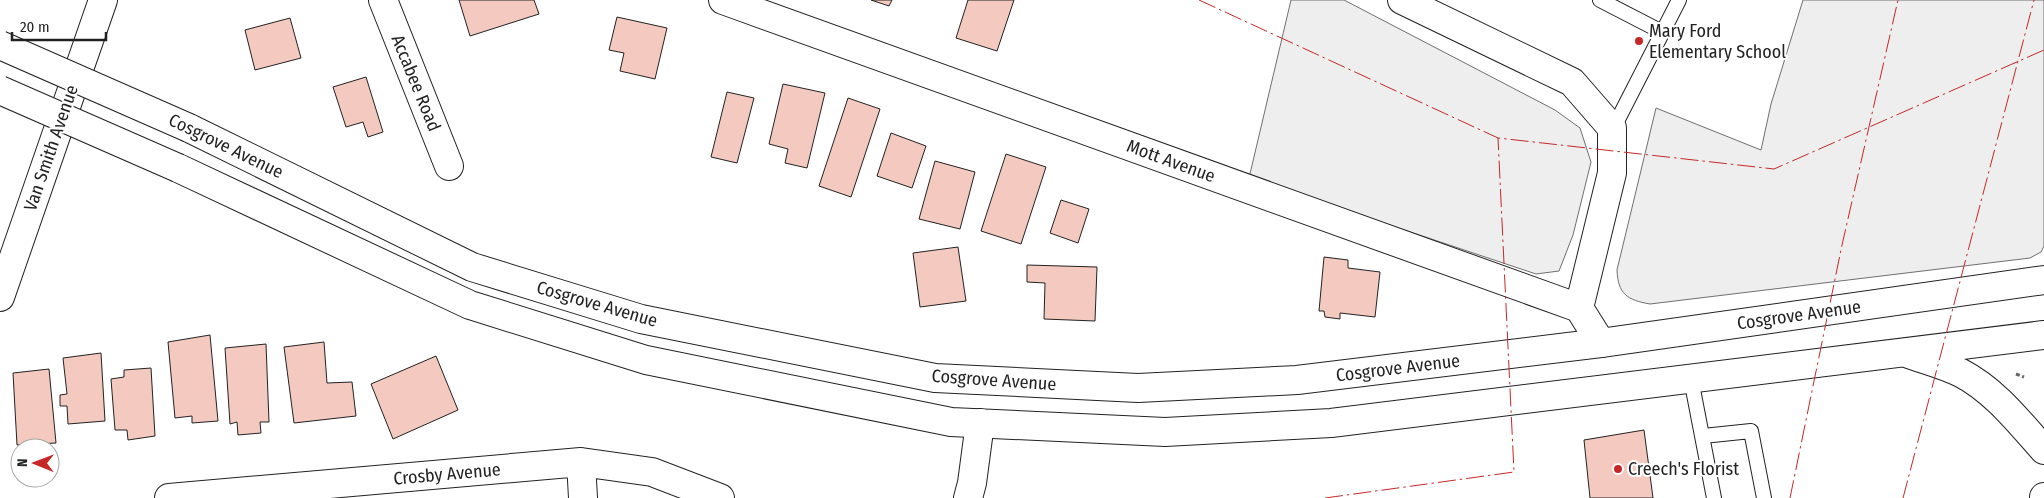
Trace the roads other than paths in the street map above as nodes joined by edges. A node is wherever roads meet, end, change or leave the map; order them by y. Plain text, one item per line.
1 (103, 0) edge
2 (383, 0) edge
3 (723, 0) edge
4 (1402, 0) edge
5 (1600, 0) edge
6 (1679, 0) edge
7 (1662, 32) junction
8 (0, 45) edge
9 (0, 90) edge
10 (1612, 131) junction
11 (449, 166) dead end
12 (2044, 280) edge
13 (0, 297) edge
14 (1579, 308) junction
15 (2044, 335) edge
16 (1601, 343) junction
17 (1906, 353) junction
18 (1692, 379) junction
19 (980, 423) junction
20 (1703, 436) junction
21 (2044, 450) edge
22 (581, 462) junction
23 (169, 498) edge
24 (583, 498) edge
25 (720, 498) edge
26 (968, 498) edge
27 (1714, 498) edge
28 (1764, 498) edge

1 - 13 main road, Van Smith Avenue
2 - 11 main road, Accabee Road
3 - 14 main road, Mott Avenue
4 - 10 main road
5 - 7 lane
6 - 7 lane
7 - 10 lane
8 - 16 main road, Cosgrove Avenue, bridge
9 - 19 main road, bridge
10 - 14 main road
12 - 16 main road, Cosgrove Avenue
14 - 16 main road
15 - 17 main road
17 - 18 main road
17 - 21 main road
18 - 19 main road
18 - 20 lane
19 - 26 main road
20 - 27 lane
20 - 28 lane
22 - 23 main road, Crosby Avenue
22 - 24 main road
22 - 25 main road, Crosby Avenue

